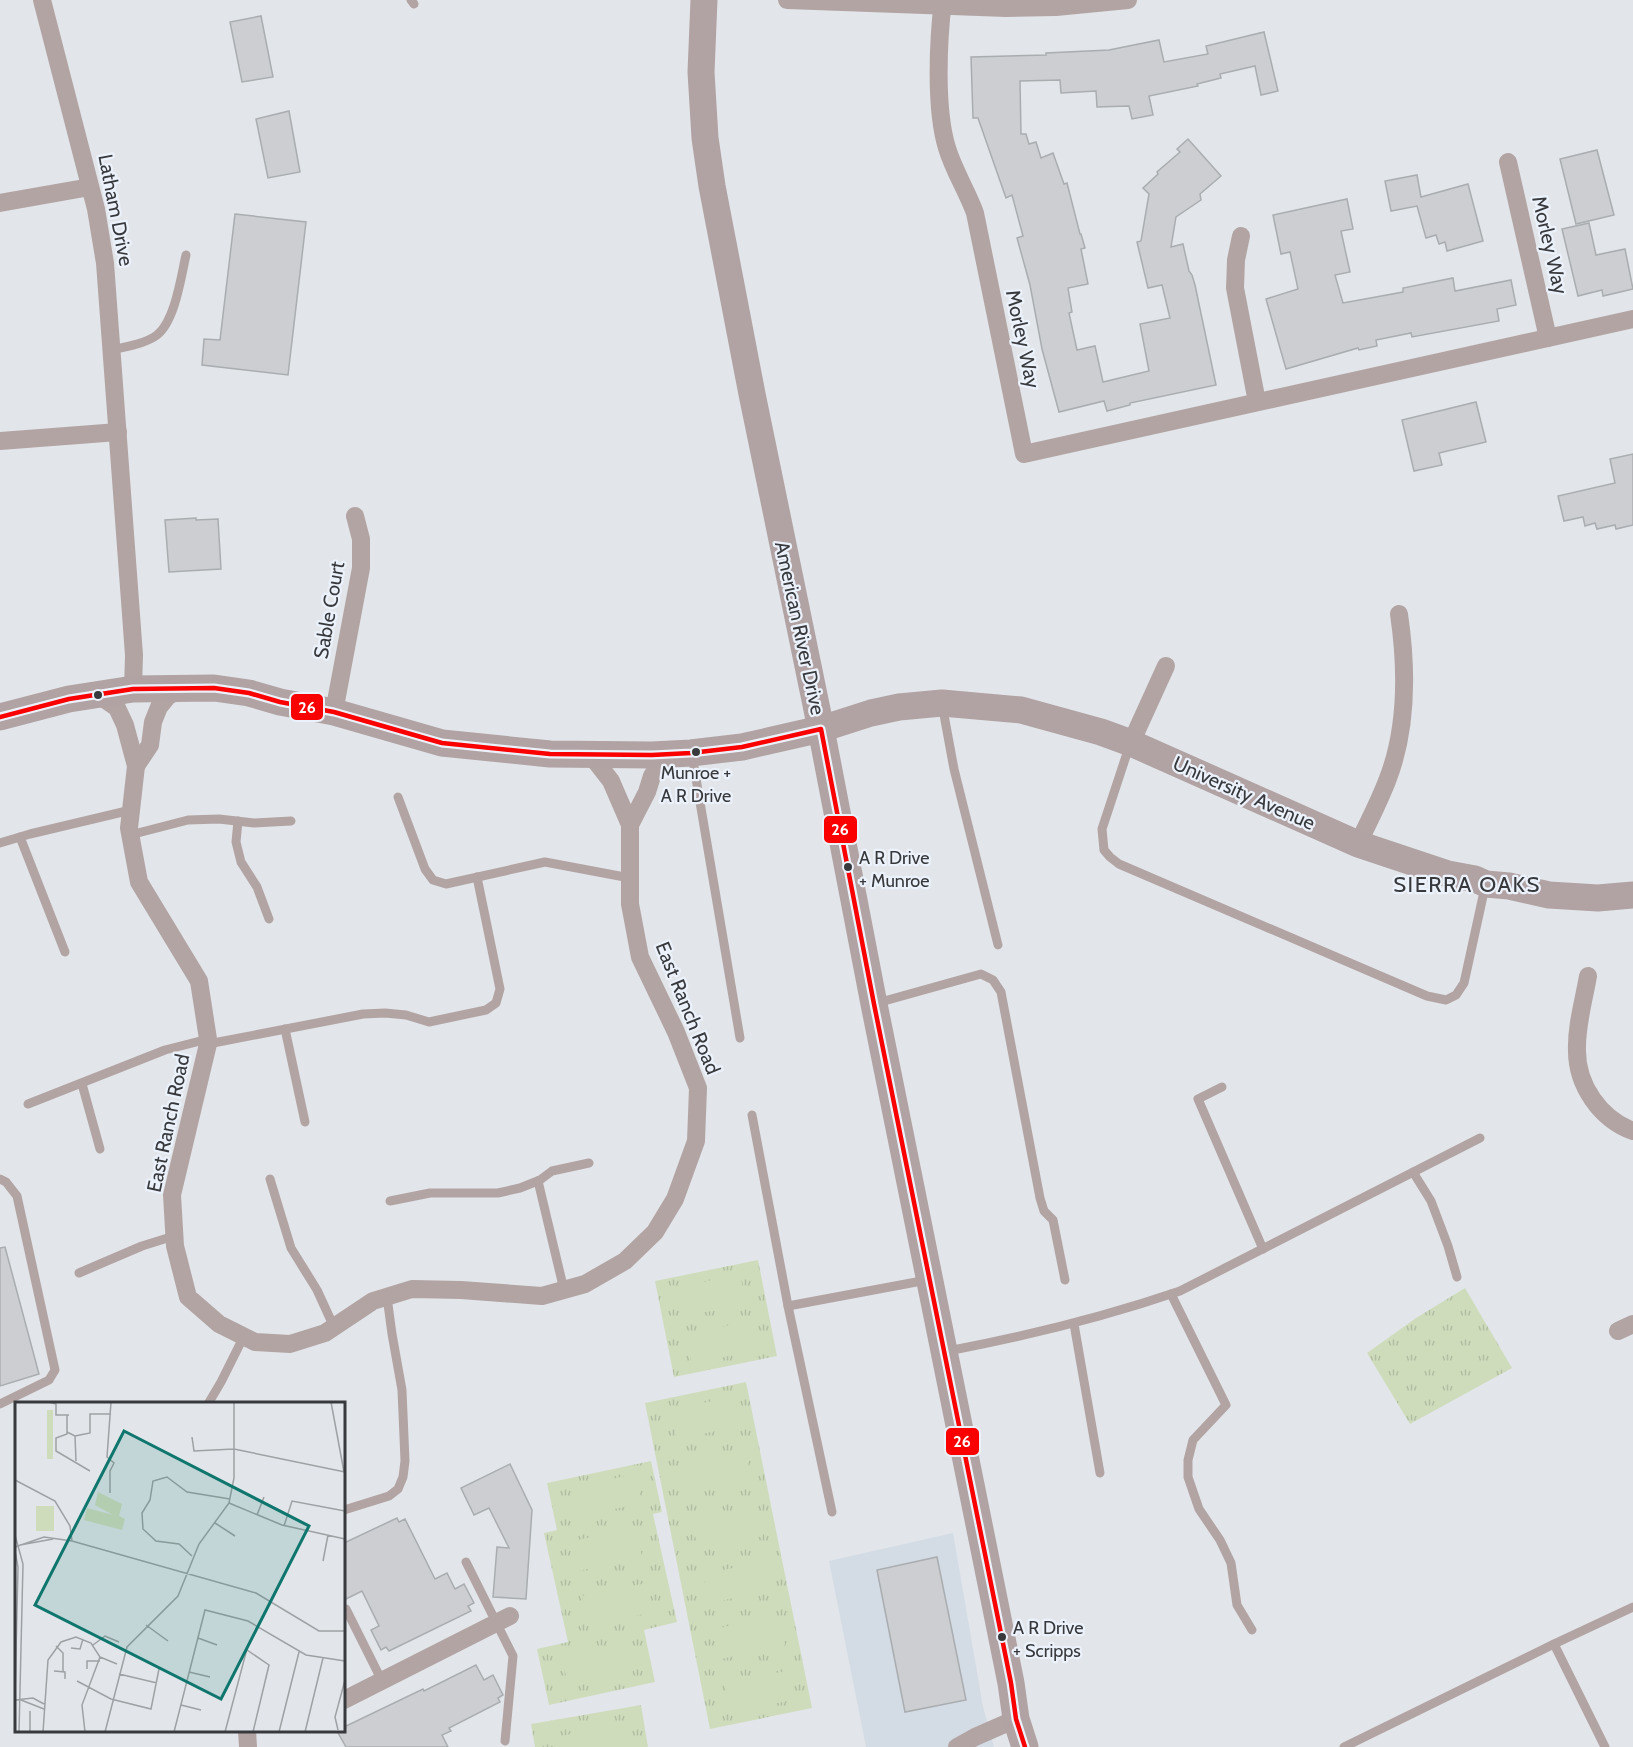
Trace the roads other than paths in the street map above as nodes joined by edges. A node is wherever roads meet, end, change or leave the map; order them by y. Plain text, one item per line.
1 (42, 0) edge
2 (704, 0) edge
3 (787, 0) edge
4 (1128, 0) edge
5 (942, 3) edge
6 (1508, 162) dead end
7 (90, 187) junction
8 (0, 203) edge
9 (1241, 236) dead end
10 (186, 255) dead end
11 (1633, 319) edge
12 (1548, 338) junction
13 (112, 350) junction
14 (1257, 402) junction
15 (118, 432) junction
16 (0, 441) edge
17 (355, 516) dead end
18 (1399, 614) dead end
19 (1166, 666) dead end
20 (184, 688) junction
21 (133, 689) junction
22 (98, 694) junction
23 (942, 703) junction
24 (333, 712) junction
25 (0, 717) edge
26 (821, 729) junction
27 (1131, 743) junction
28 (682, 753) junction
29 (590, 754) junction
30 (136, 766) junction
31 (398, 797) dead end
32 (131, 810) junction
33 (238, 821) junction
34 (291, 821) dead end
35 (630, 825) junction
36 (130, 835) junction
37 (20, 837) junction
38 (0, 843) edge
39 (1358, 844) junction
40 (477, 877) junction
41 (630, 878) junction
42 (1486, 884) junction
43 (1633, 895) edge
44 (269, 919) dead end
45 (998, 945) dead end
46 (65, 952) dead end
47 (1588, 976) dead end
48 (874, 1004) junction
49 (285, 1029) junction
50 (740, 1038) dead end
51 (208, 1042) junction
52 (82, 1084) junction
53 (1222, 1087) dead end
54 (28, 1104) dead end
55 (752, 1115) dead end
56 (305, 1122) dead end
57 (1633, 1131) edge
58 (1480, 1138) dead end
59 (100, 1149) dead end
60 (589, 1163) dead end
61 (1413, 1172) junction
62 (0, 1179) edge
63 (270, 1179) dead end
64 (537, 1181) junction
65 (390, 1201) dead end
66 (174, 1236) junction
67 (1263, 1249) junction
68 (79, 1273) dead end
69 (1457, 1277) dead end
70 (930, 1279) junction
71 (1065, 1280) dead end
72 (564, 1290) junction
73 (1171, 1294) junction
74 (387, 1297) junction
75 (788, 1306) junction
76 (1074, 1324) junction
77 (334, 1327) junction
78 (244, 1336) junction
79 (945, 1352) junction
80 (209, 1402) edge
81 (0, 1404) edge
82 (1100, 1473) dead end
83 (345, 1510) edge
84 (832, 1512) dead end
85 (466, 1562) dead end
86 (1633, 1607) edge
87 (346, 1609) dead end
88 (503, 1620) junction
89 (1252, 1630) dead end
90 (1554, 1644) junction
91 (382, 1681) junction
92 (345, 1700) edge
93 (1016, 1719) junction
94 (505, 1741) dead end
95 (957, 1747) edge
96 (1025, 1747) edge
97 (1344, 1747) edge
98 (1605, 1747) edge

1 - 7 street, Latham Drive
2 - 26 street, American River Drive
3 - 5 street
4 - 5 street
5 - 14 street, Morley Way
6 - 12 street, Morley Way
7 - 8 street
7 - 13 street, Latham Drive
9 - 14 street
10 - 13 lane
11 - 12 street, Morley Way
12 - 14 street, Morley Way
13 - 15 street, Latham Drive
15 - 16 street
15 - 21 street, Latham Drive
17 - 24 street, Sable Court
18 - 39 street
19 - 27 street
20 - 21 street, University Avenue
20 - 24 street, University Avenue
20 - 30 street
21 - 22 street, University Avenue
22 - 25 street, University Avenue
22 - 30 street, East Ranch Road
23 - 26 street, University Avenue
23 - 27 street, University Avenue
23 - 45 lane
24 - 29 street, University Avenue
26 - 28 street, University Avenue
26 - 48 street, American River Drive
27 - 39 street, University Avenue
27 - 42 lane
28 - 29 street, University Avenue
28 - 35 street, East Ranch Road
28 - 50 lane
29 - 35 street, East Ranch Road
30 - 32 street, East Ranch Road
31 - 40 lane
32 - 36 street, East Ranch Road
32 - 37 lane
33 - 34 lane
33 - 36 lane
33 - 44 lane
35 - 41 street, East Ranch Road
36 - 51 street, East Ranch Road
37 - 38 lane
37 - 46 lane
39 - 42 street, University Avenue
40 - 41 lane
40 - 49 lane
41 - 72 street, East Ranch Road
42 - 43 street, University Avenue
47 - 57 street
48 - 70 street, American River Drive
48 - 71 lane
49 - 51 lane
49 - 56 lane
51 - 52 lane
51 - 66 street, East Ranch Road
52 - 54 lane
52 - 59 lane
53 - 67 lane
55 - 75 lane
58 - 61 lane
60 - 64 lane
61 - 67 lane
61 - 69 lane
62 - 81 lane
63 - 77 lane
64 - 65 lane
64 - 72 lane
66 - 68 lane
66 - 78 street, East Ranch Road
67 - 73 lane
70 - 75 lane
70 - 79 street, American River Drive
72 - 74 street, East Ranch Road
73 - 76 lane
73 - 89 lane
74 - 77 street, East Ranch Road
74 - 83 lane
75 - 84 lane
76 - 79 lane
76 - 82 lane
77 - 78 street, East Ranch Road
78 - 80 lane
79 - 93 street, American River Drive
85 - 88 lane
86 - 90 lane
87 - 91 lane
88 - 91 street
88 - 94 lane
90 - 97 lane
90 - 98 lane
91 - 92 street
93 - 95 street
93 - 96 street, American River Drive

